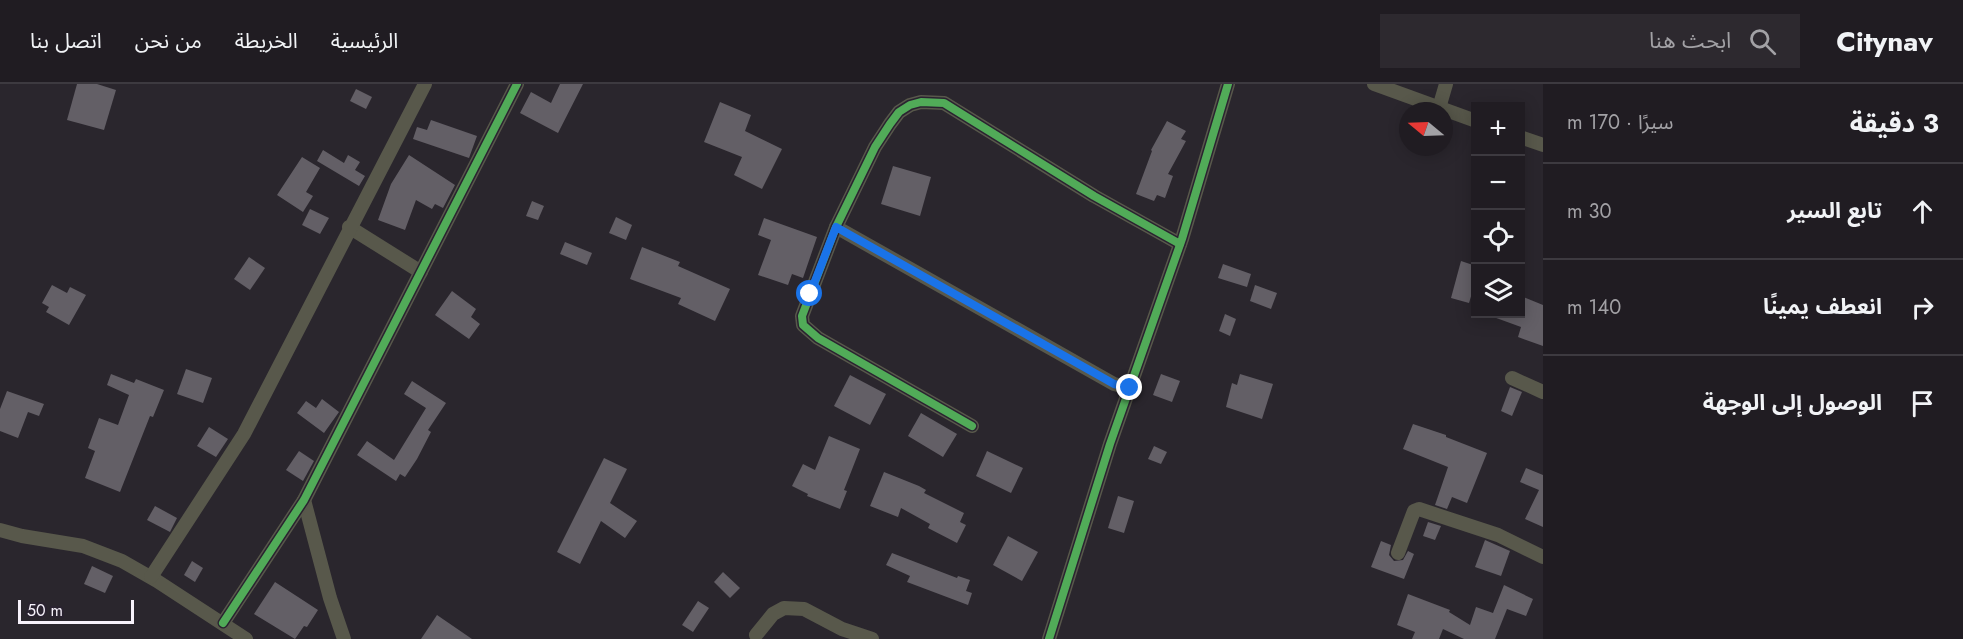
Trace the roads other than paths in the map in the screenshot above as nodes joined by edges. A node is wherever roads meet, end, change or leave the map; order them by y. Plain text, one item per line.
1 (425, 84) edge
2 (517, 84) edge
3 (1228, 84) edge
4 (1374, 84) edge
5 (1446, 84) edge
6 (1423, 102) edge
7 (1441, 102) edge
8 (1453, 113) edge
9 (1471, 119) edge
10 (1525, 138) edge
11 (1543, 145) edge
12 (349, 227) junction
13 (836, 227) junction
14 (1180, 244) junction
15 (421, 272) junction
16 (1512, 378) dead end
17 (1130, 388) junction
18 (1543, 392) edge
19 (972, 426) dead end
20 (304, 501) junction
21 (0, 530) edge
22 (1398, 553) dead end
23 (1543, 557) edge
24 (151, 577) junction
25 (223, 624) junction
26 (756, 635) dead end
27 (246, 639) edge
28 (344, 639) edge
29 (872, 639) edge
30 (1049, 639) edge

1 - 12 street
2 - 15 street
3 - 14 street
4 - 6 street
5 - 7 street
8 - 9 street
10 - 11 street
12 - 15 street
12 - 24 street
13 - 14 street
13 - 17 street
13 - 19 street
14 - 17 street
15 - 20 street
16 - 18 street
17 - 30 street
20 - 25 street
20 - 28 street
21 - 24 street
22 - 23 street
24 - 25 street
25 - 27 street
26 - 29 street

